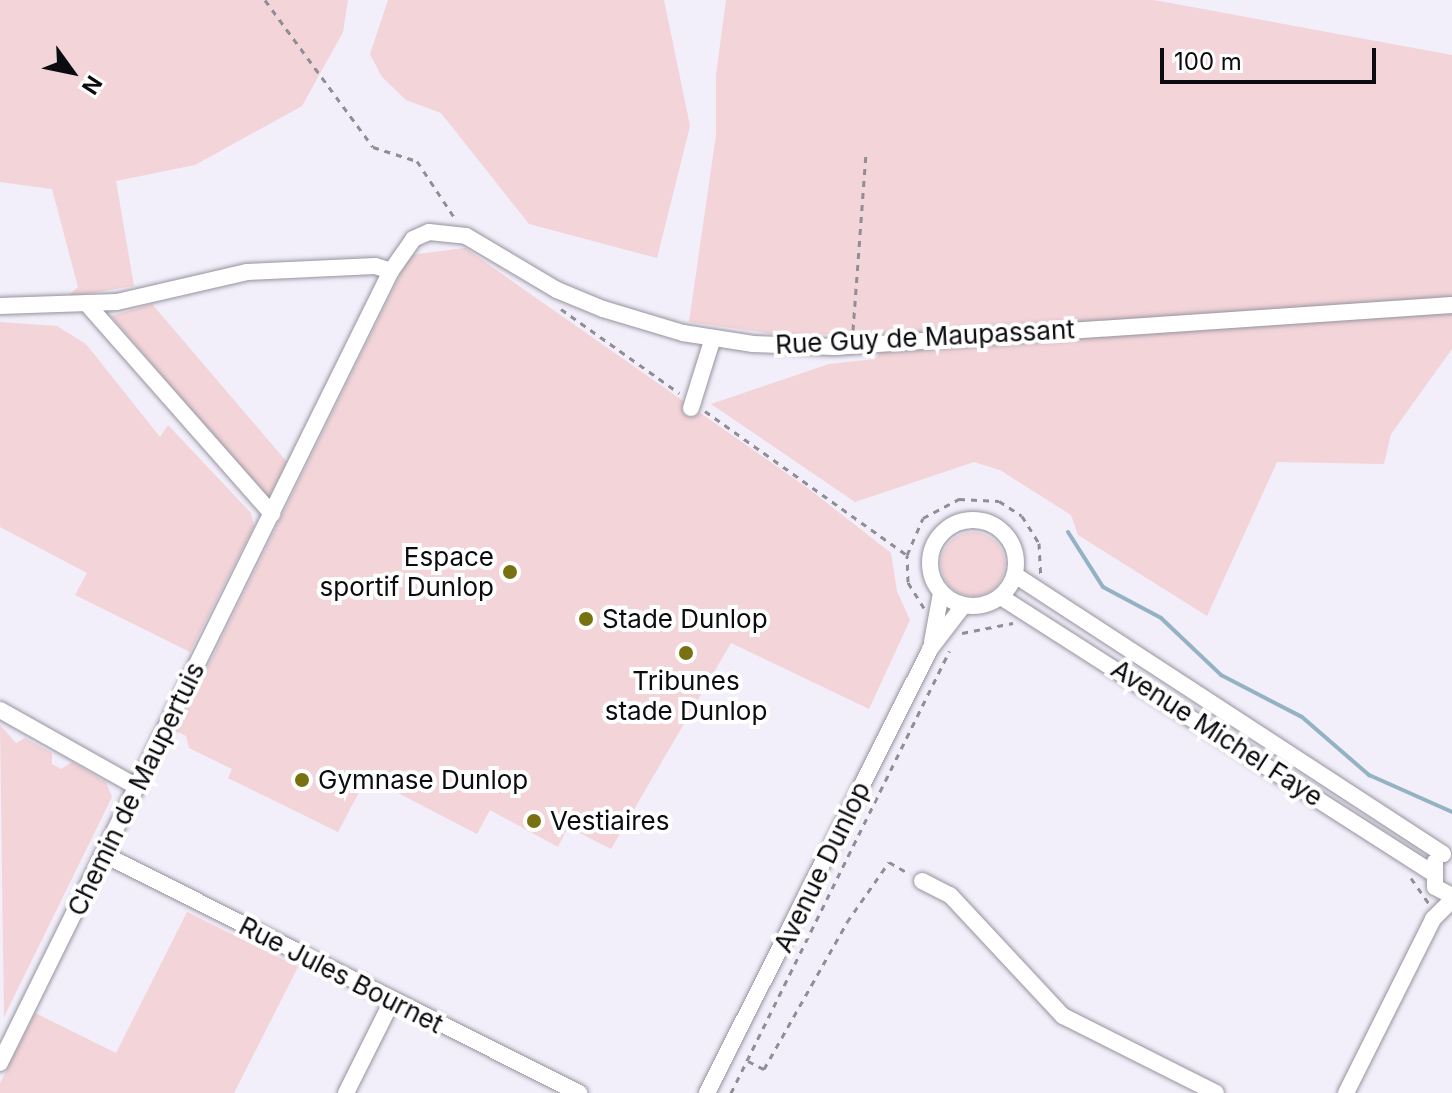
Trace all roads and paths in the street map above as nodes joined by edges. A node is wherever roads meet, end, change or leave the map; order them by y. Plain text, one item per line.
1 (265, 0) edge
2 (866, 151) dead end
3 (466, 236) junction
4 (391, 271) junction
5 (87, 304) junction
6 (1452, 305) edge
7 (0, 306) edge
8 (713, 338) junction
9 (852, 345) junction
10 (691, 408) dead end
11 (272, 514) junction
12 (907, 555) dead end
13 (1015, 575) junction
14 (1037, 591) junction
15 (941, 593) junction
16 (1001, 597) junction
17 (963, 606) junction
18 (951, 646) dead end
19 (930, 649) junction
20 (0, 710) edge
21 (137, 787) junction
22 (1447, 853) edge
23 (103, 854) junction
24 (1433, 880) junction
25 (922, 881) joint
26 (1452, 898) edge
27 (1433, 919) junction
28 (392, 1001) junction
29 (730, 1052) junction
30 (746, 1060) junction
31 (0, 1063) edge
32 (711, 1090) edge
33 (346, 1093) edge
34 (579, 1093) edge
35 (731, 1093) edge
36 (1216, 1093) edge
37 (1346, 1093) edge

1 - 3 path
2 - 9 path
3 - 4 street, Rue Guy de Maupassant
3 - 8 street, Rue Guy de Maupassant
4 - 5 street
4 - 11 street, Chemin de Maupertuis
5 - 7 street
5 - 11 street
6 - 9 street, Rue Guy de Maupassant
8 - 9 street, Rue Guy de Maupassant
8 - 10 street
11 - 21 street, Chemin de Maupertuis
12 - 14 path
13 - 14 street, Avenue Michel Faye
13 - 15 street
13 - 16 street
14 - 22 street, Avenue Michel Faye
15 - 17 street
15 - 19 street, Avenue Dunlop
16 - 17 street
16 - 24 street, Avenue Michel Faye
17 - 19 street, Avenue Dunlop
18 - 30 path
19 - 29 street, Avenue Dunlop
20 - 21 street
21 - 23 street, Chemin de Maupertuis
22 - 24 street
23 - 28 street, Rue Jules Bournet
23 - 31 street, Chemin de Maupertuis
24 - 26 street, Avenue Michel Faye
24 - 27 street
25 - 30 path
25 - 36 street
26 - 27 street
27 - 37 street
28 - 33 street
28 - 34 street, Rue Jules Bournet
29 - 30 path
29 - 32 street, Avenue Dunlop
30 - 35 path

